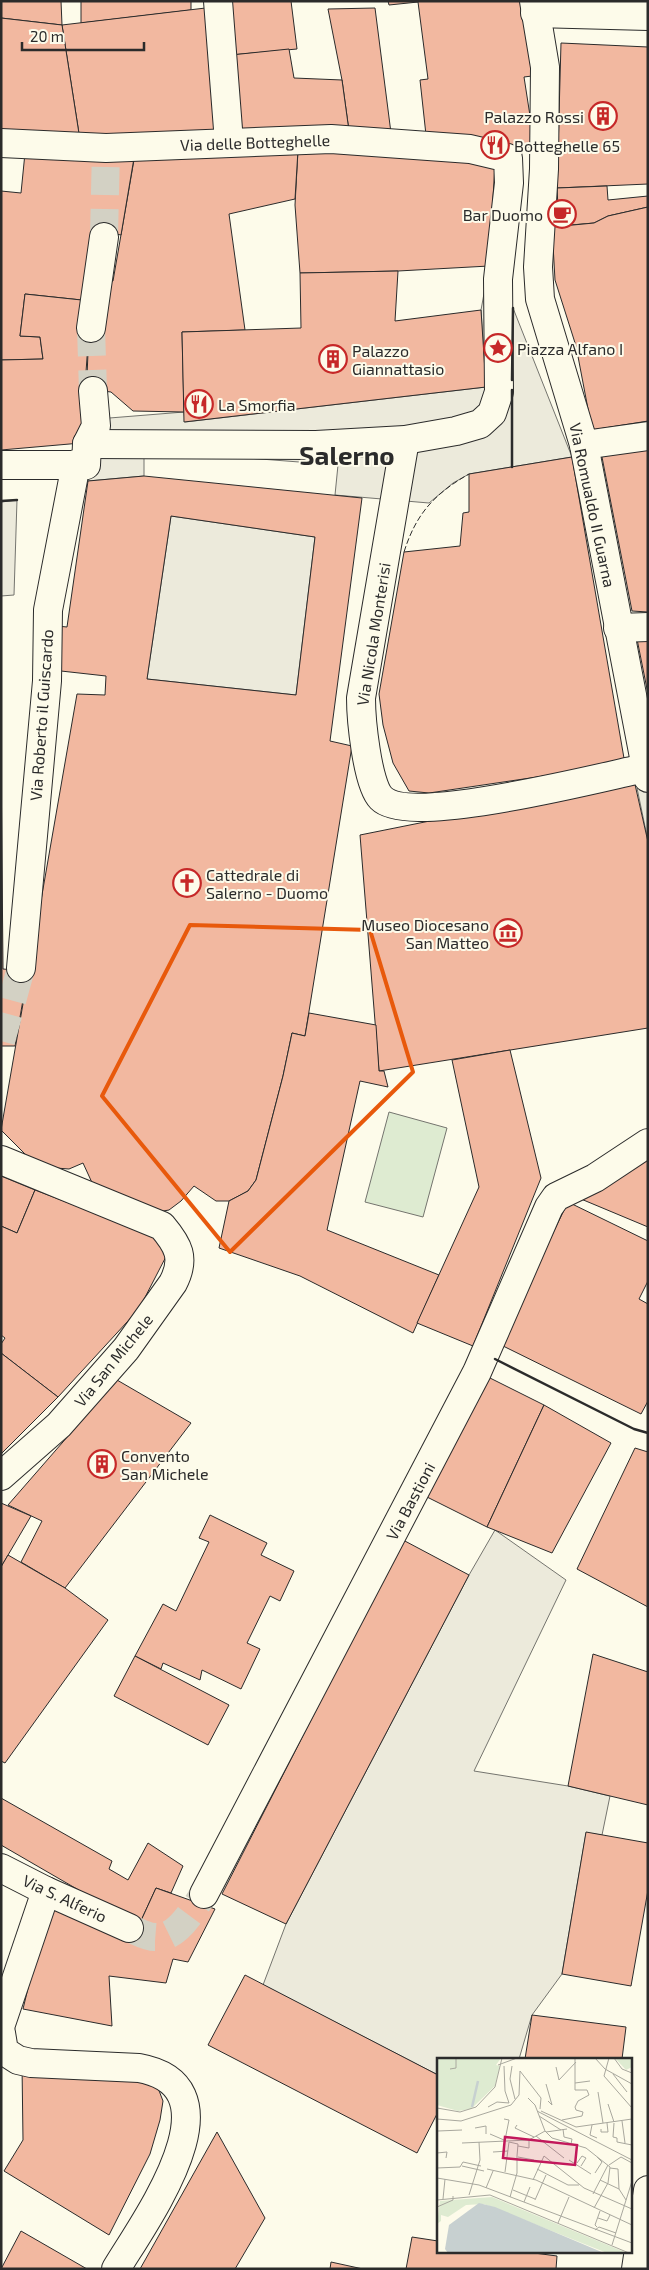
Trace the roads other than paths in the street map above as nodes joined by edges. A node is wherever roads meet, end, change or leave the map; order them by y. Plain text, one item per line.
1 (218, 1) edge
2 (537, 5) edge
3 (648, 16) edge
4 (229, 142) junction
5 (1, 143) edge
6 (104, 237) tunnel mouth
7 (538, 267) junction
8 (498, 273) junction
9 (91, 328) tunnel mouth
10 (93, 391) tunnel mouth
11 (648, 436) edge
12 (405, 440) junction
13 (584, 445) junction
14 (82, 458) junction
15 (1, 465) edge
16 (648, 627) edge
17 (618, 628) junction
18 (646, 773) edge
19 (21, 968) tunnel mouth
20 (648, 1144) edge
21 (3, 1156) edge
22 (1, 1476) edge
23 (1, 1868) edge
24 (46, 1891) junction
25 (204, 1894) tunnel mouth
26 (128, 1928) tunnel mouth
27 (1, 2024) edge
28 (1, 2033) edge
29 (648, 2190) edge
30 (116, 2269) edge
31 (636, 2269) edge

1 - 4 street
2 - 3 street
2 - 7 street, Via Romualdo II Guarna
4 - 5 street, Via delle Botteghelle
4 - 8 street, Via delle Botteghelle
6 - 9 street
7 - 8 street
7 - 13 street, Via Romualdo II Guarna
8 - 12 street
10 - 14 street
11 - 13 street
12 - 14 street
12 - 18 street, Via Nicola Monterisi
13 - 17 street, Via Romualdo II Guarna
14 - 15 street
14 - 19 street, Via Roberto il Guiscardo
16 - 17 street
17 - 18 street, Via Romualdo II Guarna
20 - 25 street, Via Bastioni
21 - 22 street, Via San Michele
23 - 24 street, Via S. Alferio
24 - 26 street, Via S. Alferio
24 - 27 street
28 - 30 street
29 - 31 street

